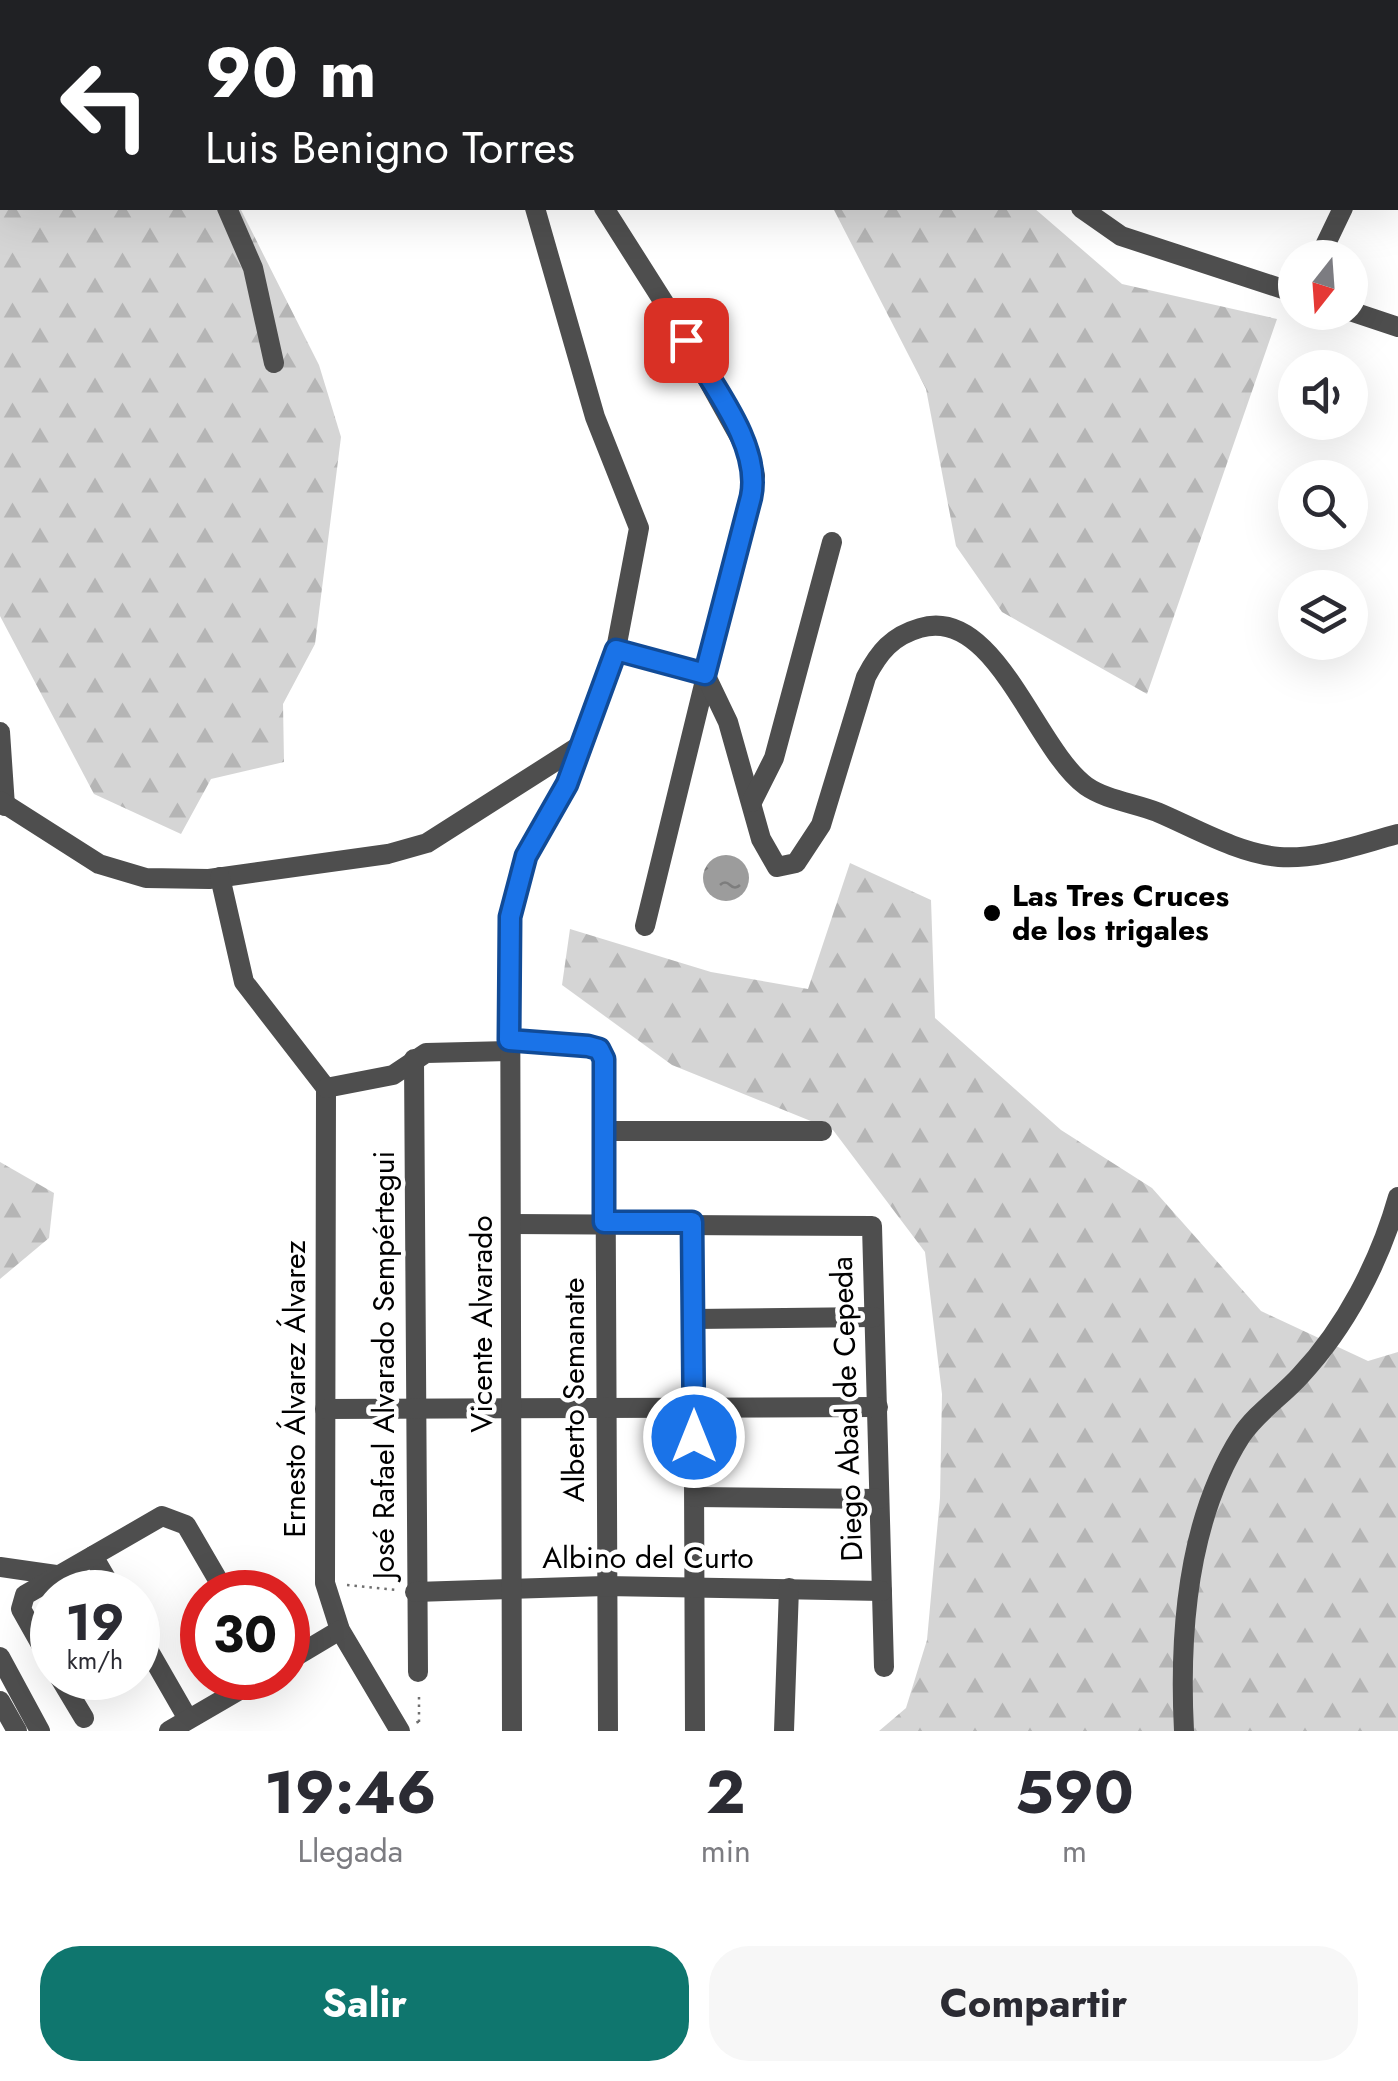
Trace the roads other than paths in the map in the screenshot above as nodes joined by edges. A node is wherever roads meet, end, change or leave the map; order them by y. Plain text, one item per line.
1 (228, 210) edge
2 (536, 210) edge
3 (605, 210) edge
4 (1084, 210) edge
5 (1342, 210) edge
6 (1328, 240) edge
7 (1278, 287) edge
8 (1368, 317) edge
9 (1398, 327) edge
10 (274, 362) dead end
11 (832, 542) dead end
12 (616, 650) junction
13 (705, 674) junction
14 (0, 732) edge
15 (584, 743) junction
16 (740, 755) junction
17 (774, 758) junction
18 (752, 802) junction
19 (2, 803) edge
20 (1398, 834) edge
21 (220, 878) junction
22 (645, 926) dead end
23 (509, 1046) junction
24 (414, 1059) junction
25 (326, 1088) junction
26 (604, 1131) junction
27 (822, 1132) dead end
28 (1398, 1196) edge
29 (604, 1222) junction
30 (692, 1222) junction
31 (512, 1224) junction
32 (874, 1317) junction
33 (694, 1319) junction
34 (694, 1407) junction
35 (414, 1408) junction
36 (513, 1408) junction
37 (878, 1408) junction
38 (325, 1410) junction
39 (603, 1410) junction
40 (695, 1497) junction
41 (879, 1499) junction
42 (93, 1556) junction
43 (0, 1567) edge
44 (66, 1570) edge
45 (101, 1570) edge
46 (212, 1570) edge
47 (30, 1571) edge
48 (605, 1586) junction
49 (697, 1587) junction
50 (789, 1588) junction
51 (512, 1590) junction
52 (882, 1591) junction
53 (415, 1592) junction
54 (30, 1594) edge
55 (30, 1625) edge
56 (340, 1630) junction
57 (310, 1648) edge
58 (0, 1657) edge
59 (884, 1667) dead end
60 (418, 1672) road end
61 (160, 1687) edge
62 (73, 1700) edge
63 (222, 1700) edge
64 (0, 1701) edge
65 (84, 1718) dead end
66 (396, 1724) edge
67 (176, 1727) edge
68 (35, 1731) edge
69 (512, 1731) edge
70 (608, 1731) edge
71 (695, 1731) edge
72 (784, 1731) edge
73 (1184, 1731) edge

1 - 10 street
2 - 12 street, Vicente Alvarado
3 - 13 street
4 - 7 street
5 - 6 street
8 - 9 street
11 - 17 street
12 - 13 street
12 - 15 street, Vicente Alvarado
13 - 16 street
13 - 22 street
14 - 19 street
15 - 21 street
15 - 23 street, Vicente Alvarado
16 - 17 street
16 - 18 street
17 - 18 street
18 - 20 street
19 - 21 street
21 - 25 street
23 - 24 street
23 - 26 street, Alberto Semanate
23 - 31 street, Vicente Alvarado
24 - 25 street
24 - 35 street, José Rafael Alvarado Sempértegui
25 - 38 street, Ernesto Álvarez Álvarez
26 - 27 street
26 - 29 street, Alberto Semanate
28 - 73 street
29 - 30 street
29 - 31 street
29 - 39 street, Alberto Semanate
30 - 32 street, Diego Abad de Cepeda
30 - 33 street
31 - 36 street, Vicente Alvarado
32 - 33 street
32 - 37 street, Diego Abad de Cepeda
33 - 34 street
34 - 37 street
34 - 39 street
34 - 40 street
35 - 36 street
35 - 38 street
35 - 53 street, José Rafael Alvarado Sempértegui
36 - 39 street
36 - 51 street, Vicente Alvarado
37 - 41 street, Diego Abad de Cepeda
38 - 56 street, Ernesto Álvarez Álvarez
39 - 48 street, Alberto Semanate
40 - 41 street
40 - 49 street
41 - 52 street, Diego Abad de Cepeda
42 - 44 street
42 - 45 street
42 - 46 street
43 - 47 street
48 - 49 street, Albino del Curto
48 - 51 street, Albino del Curto
48 - 70 street, Alberto Semanate
49 - 50 street, Albino del Curto
49 - 71 street
50 - 52 street, Albino del Curto
50 - 72 street
51 - 53 street, Albino del Curto
51 - 69 street, Vicente Alvarado
52 - 59 street, Diego Abad de Cepeda
53 - 60 street, José Rafael Alvarado Sempértegui
54 - 55 street
56 - 57 street
56 - 66 street, Ernesto Álvarez Álvarez
58 - 68 street
61 - 67 street
62 - 65 street
63 - 67 street
64 - 68 street

